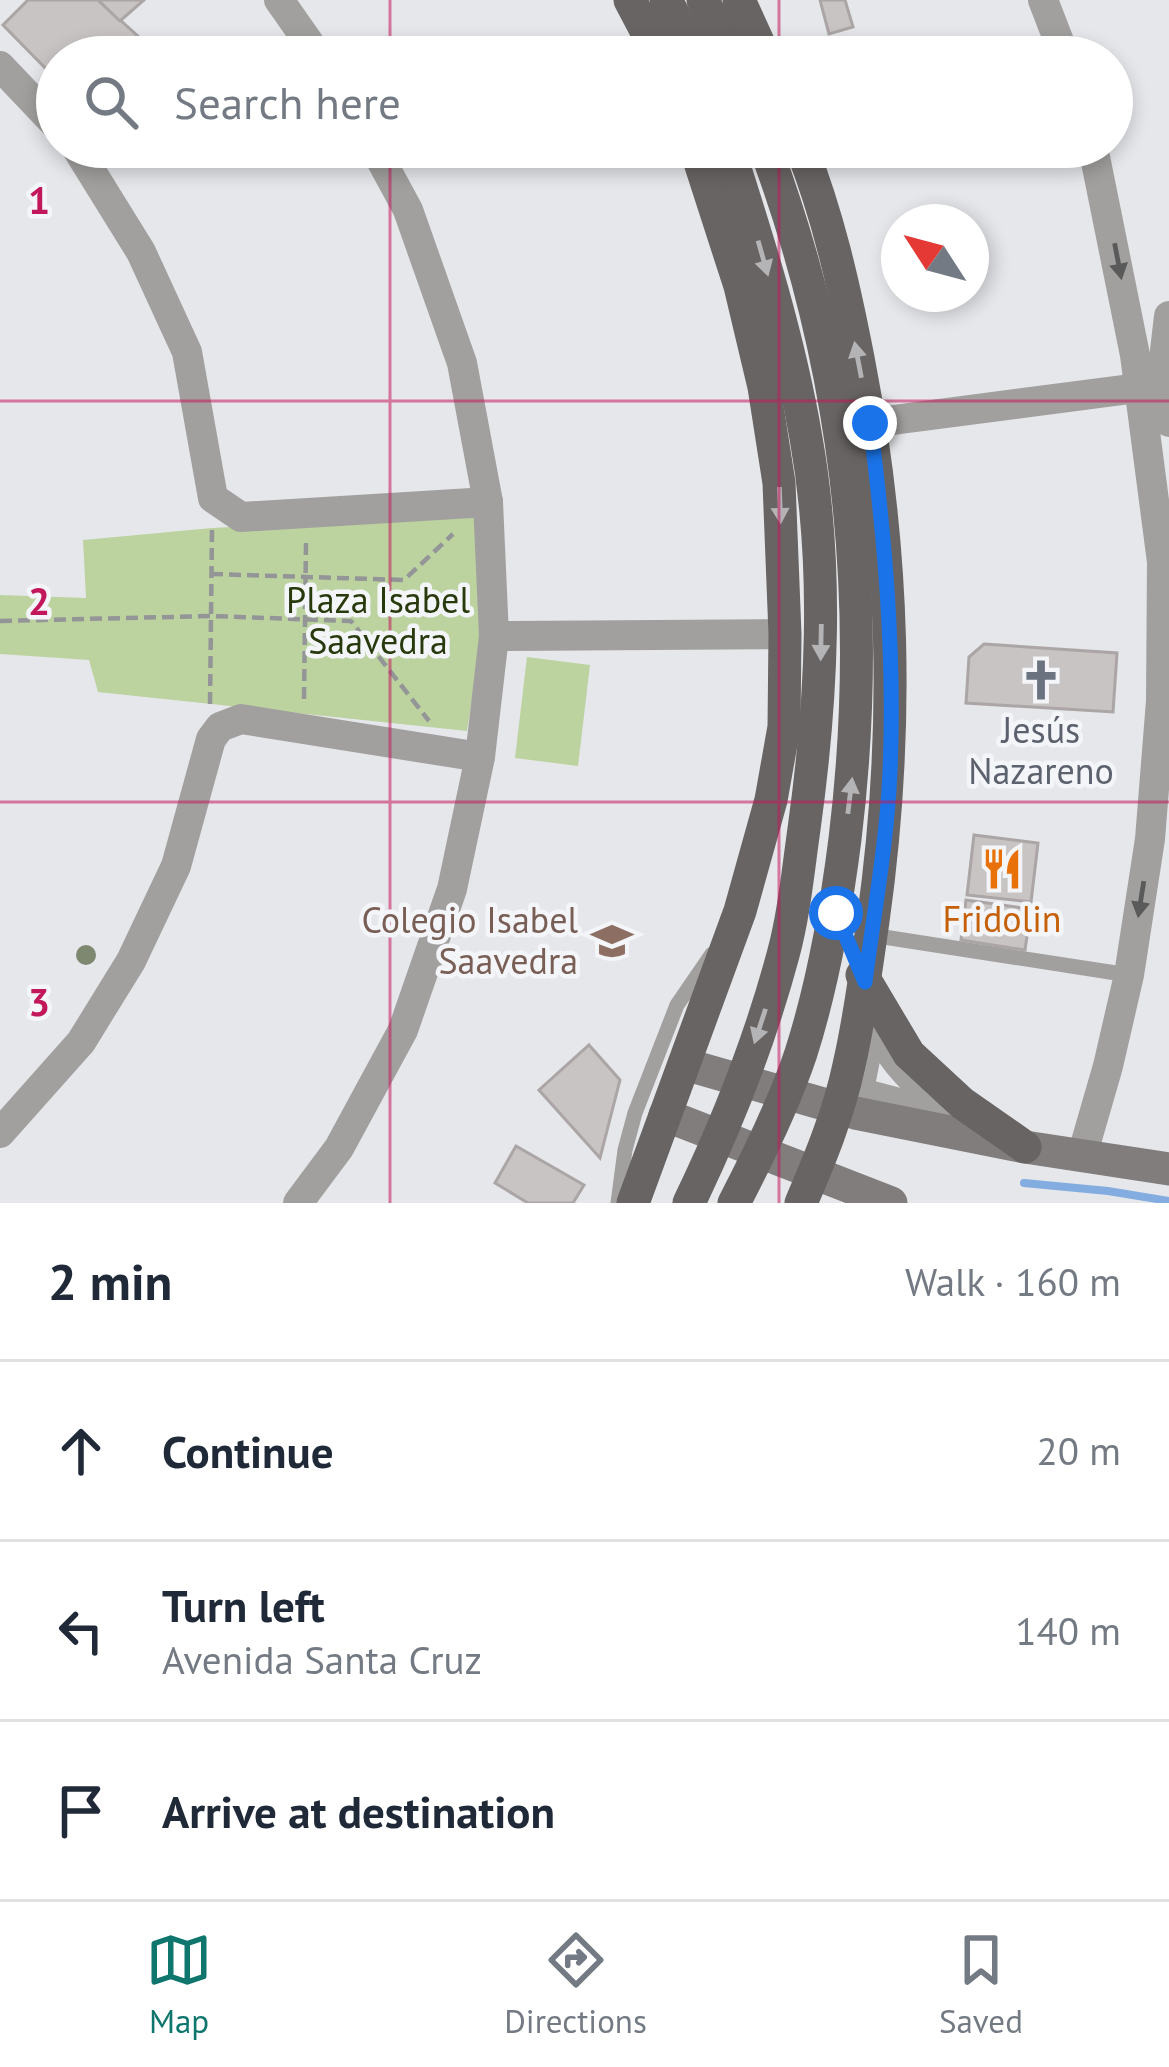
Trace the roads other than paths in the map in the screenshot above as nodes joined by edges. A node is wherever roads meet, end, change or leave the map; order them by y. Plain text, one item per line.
1 (279, 0) edge
2 (630, 0) edge
3 (666, 0) edge
4 (703, 0) edge
5 (739, 0) edge
6 (1042, 0) edge
7 (305, 36) edge
8 (649, 36) edge
9 (685, 36) edge
10 (721, 36) edge
11 (755, 36) edge
12 (1057, 36) edge
13 (0, 66) edge
14 (36, 104) edge
15 (89, 168) edge
16 (386, 168) edge
17 (702, 168) edge
18 (735, 168) edge
19 (773, 168) edge
20 (809, 168) edge
21 (1097, 168) edge
22 (1169, 316) edge
23 (1150, 387) junction
24 (1169, 422) edge
25 (870, 423) junction
26 (488, 502) junction
27 (1165, 551) edge
28 (785, 634) junction
29 (494, 636) junction
30 (468, 756) junction
31 (740, 911) junction
32 (836, 913) junction
33 (871, 935) junction
34 (1129, 976) junction
35 (865, 982) junction
36 (684, 1064) junction
37 (740, 1079) junction
38 (786, 1093) junction
39 (850, 1099) junction
40 (665, 1115) junction
41 (0, 1133) edge
42 (718, 1136) junction
43 (1025, 1147) junction
44 (758, 1152) junction
45 (1082, 1156) junction
46 (1169, 1169) edge
47 (807, 1188) edge
48 (298, 1203) edge
49 (618, 1203) edge
50 (633, 1203) edge
51 (689, 1203) edge
52 (734, 1203) edge
53 (891, 1203) edge

1 - 7 street
2 - 8 main road
3 - 9 main road
4 - 10 main road
5 - 11 main road
6 - 12 street
13 - 14 street
15 - 26 street
16 - 26 street
17 -> 28 main road
18 -> 37 main road
32 -> 19 main road
25 -> 20 main road
21 -> 23 street
22 - 23 street
23 - 24 street
23 - 25 street
23 - 27 street
25 - 33 main road
26 - 29 street
27 -> 34 street
28 - 29 street
28 - 31 main road
29 - 30 street
30 - 41 street
30 - 48 street
31 - 36 main road
31 - 49 lane
32 - 35 main road
32 - 38 main road
33 - 34 lane
33 - 35 main road
34 - 45 street
35 - 39 main road
35 - 43 main road
36 - 37 main road
36 - 40 main road
37 - 38 main road
37 - 42 main road
38 - 39 main road
38 - 44 main road
39 - 43 main road
39 - 47 main road
40 - 42 main road
40 - 50 main road
42 - 44 main road
42 - 51 main road
43 - 45 main road
44 - 47 main road
44 - 52 main road
45 - 46 main road
47 - 53 main road

